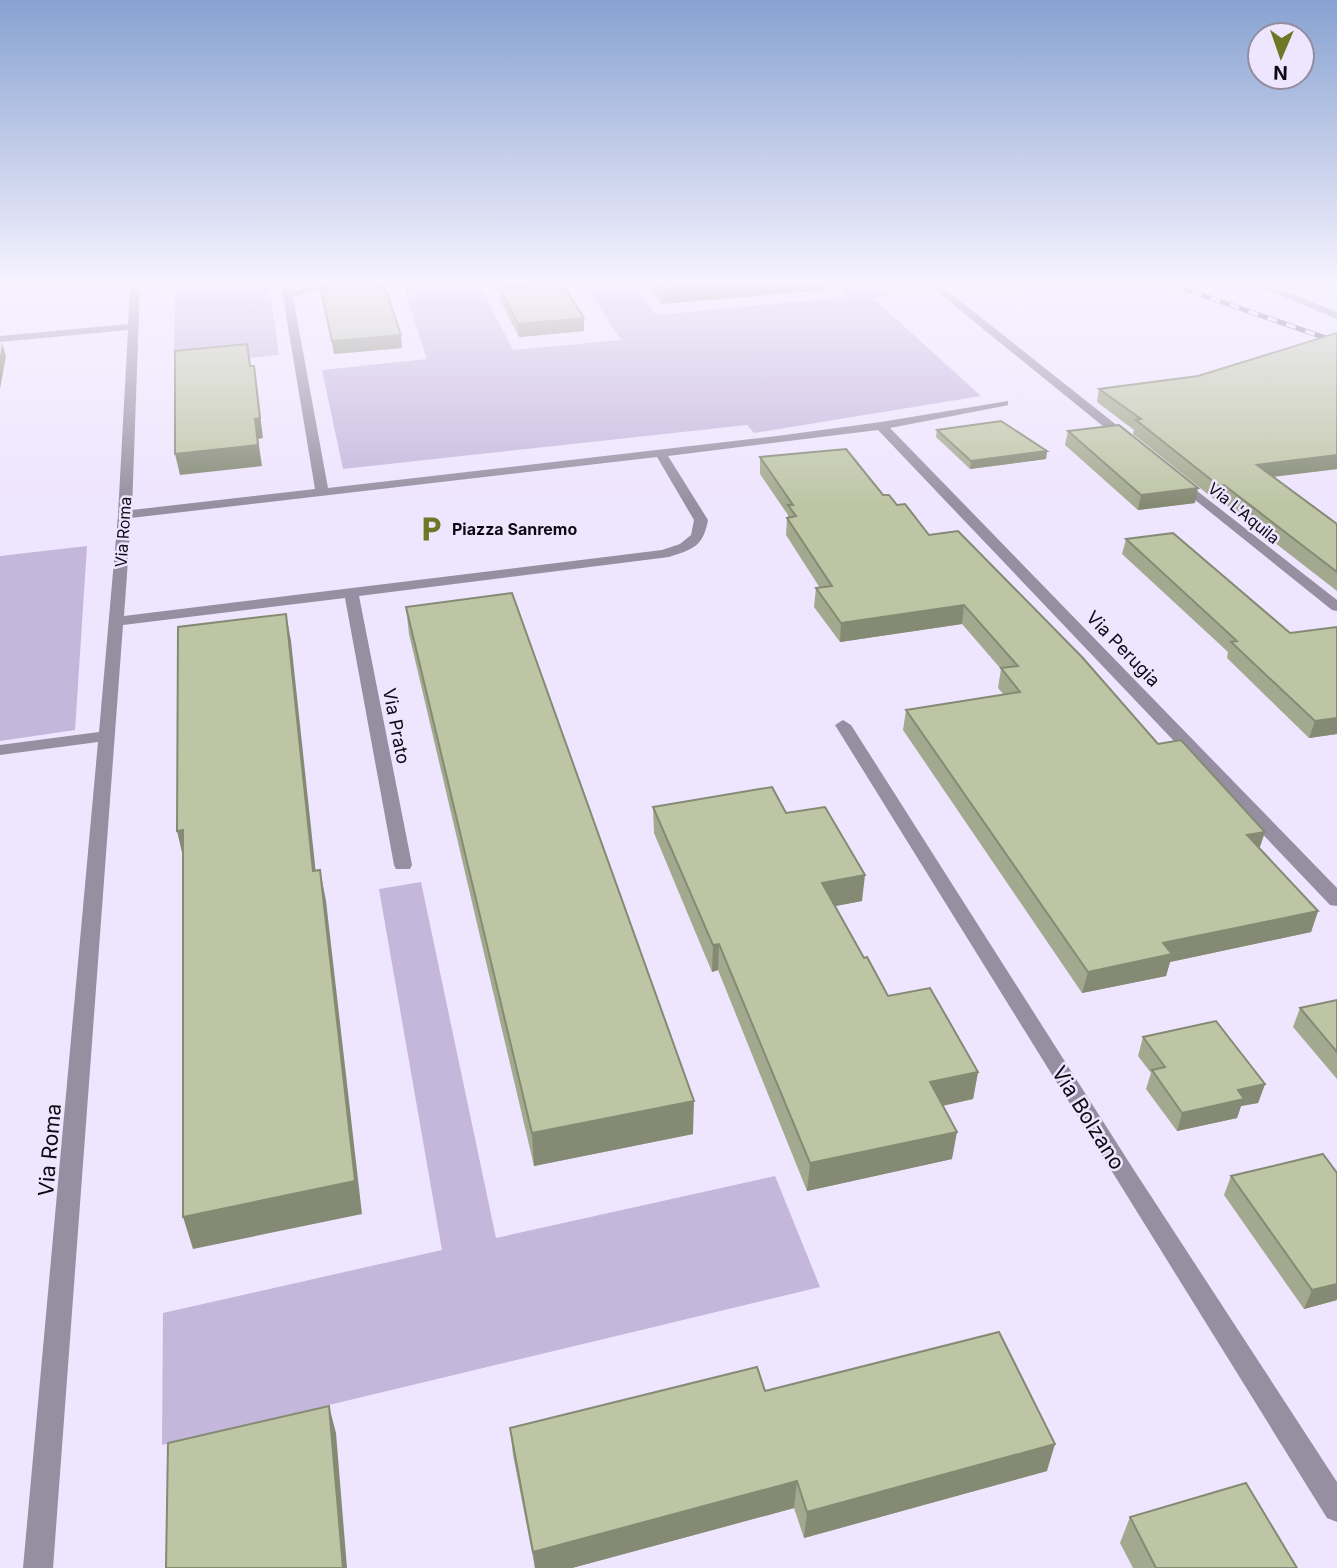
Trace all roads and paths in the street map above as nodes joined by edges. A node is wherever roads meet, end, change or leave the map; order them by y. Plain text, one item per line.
1 (131, 358) edge
2 (298, 358) edge
3 (1025, 358) edge
4 (1004, 403) dead end
5 (881, 426) junction
6 (1141, 451) edge
7 (661, 454) junction
8 (1163, 468) edge
9 (322, 491) junction
10 (125, 514) junction
11 (351, 593) junction
12 (1337, 607) edge
13 (115, 622) junction
14 (843, 725) dead end
15 (108, 736) junction
16 (0, 750) edge
17 (403, 865) dead end
18 (1337, 900) edge
19 (1337, 1508) edge
20 (38, 1568) edge

1 - 10 street, Via Roma
2 - 9 street
3 - 6 street
4 - 5 street
5 - 7 street
5 - 18 street, Via Perugia
7 - 9 street
7 - 11 street
8 - 12 street, Via L'Aquila
9 - 10 street
10 - 13 street, Via Roma
11 - 13 street
11 - 17 street, Via Prato
13 - 15 street, Via Roma
14 - 19 street, Via Bolzano
15 - 16 street
15 - 20 street, Via Roma

